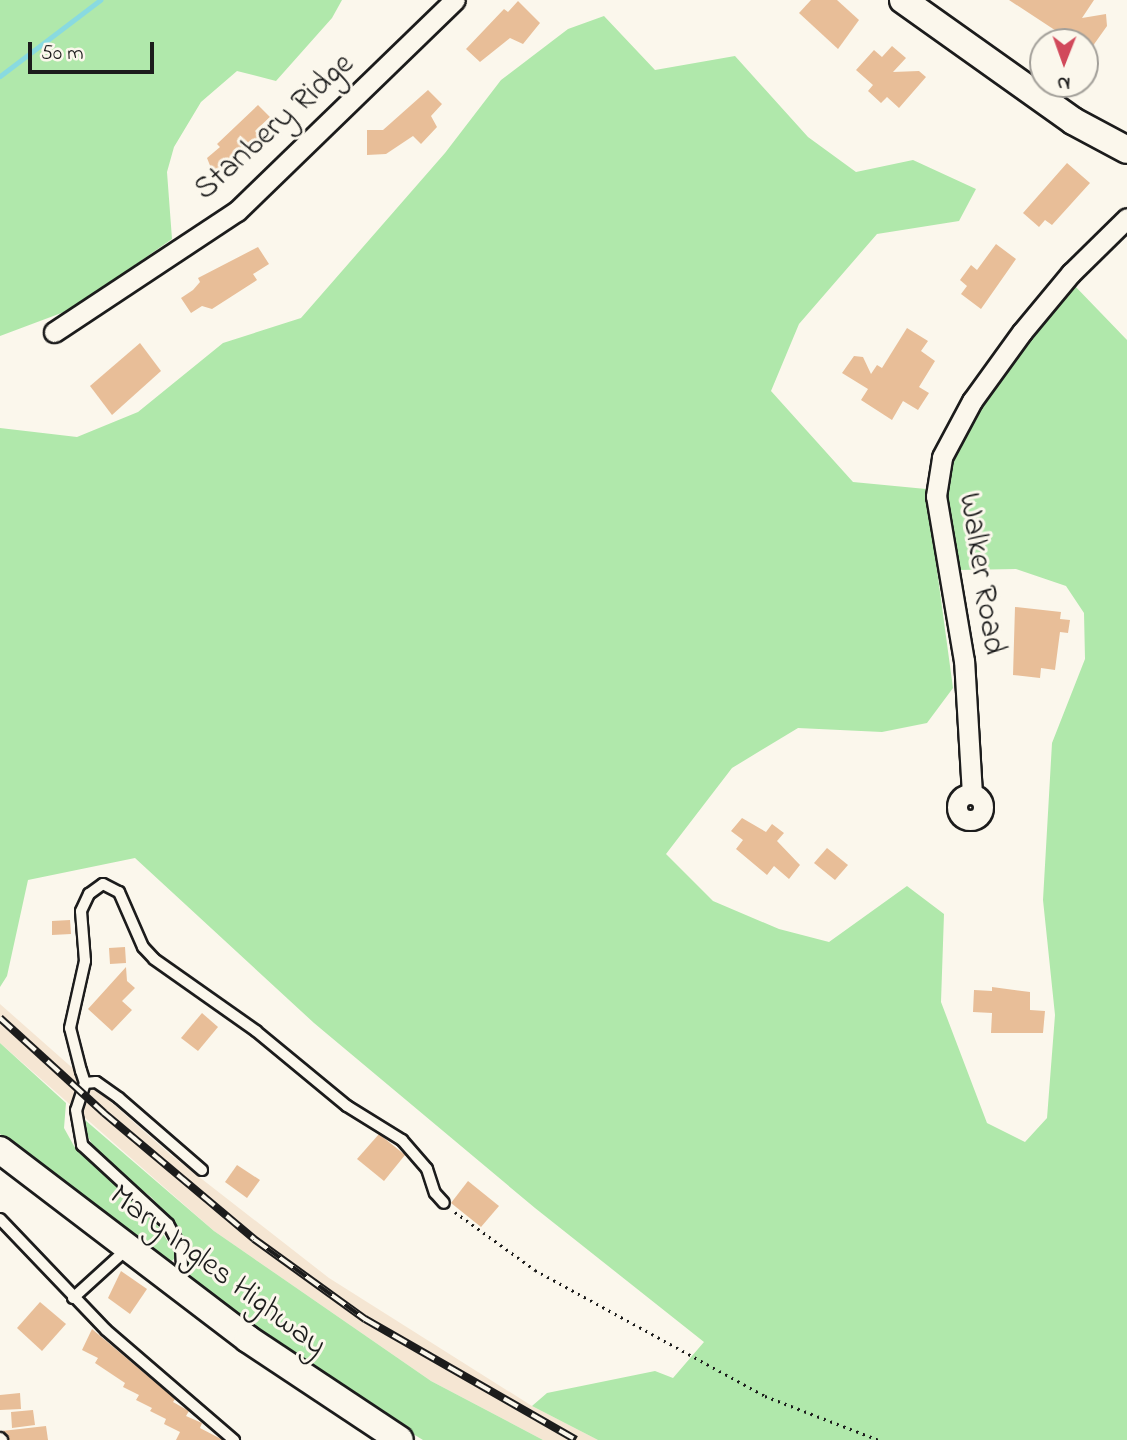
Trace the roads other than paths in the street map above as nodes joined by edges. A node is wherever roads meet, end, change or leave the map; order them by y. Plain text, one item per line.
1 (455, 0) edge
2 (904, 0) edge
3 (1127, 150) edge
4 (1127, 218) edge
5 (54, 332) dead end
6 (972, 794) dead end
7 (85, 1083) junction
8 (0, 1150) edge
9 (202, 1170) dead end
10 (444, 1203) road end
11 (0, 1219) edge
12 (128, 1248) junction
13 (183, 1288) junction
14 (73, 1298) junction
15 (233, 1440) edge
16 (400, 1440) edge

1 - 5 street, Stanbery Ridge
2 - 3 street
4 - 6 street, Walker Road
7 - 9 lane
7 - 10 lane
7 - 13 lane
8 - 12 street, Mary Ingles Highway
11 - 14 lane
12 - 13 street, Mary Ingles Highway
12 - 14 lane
13 - 16 street, Mary Ingles Highway
14 - 15 lane

